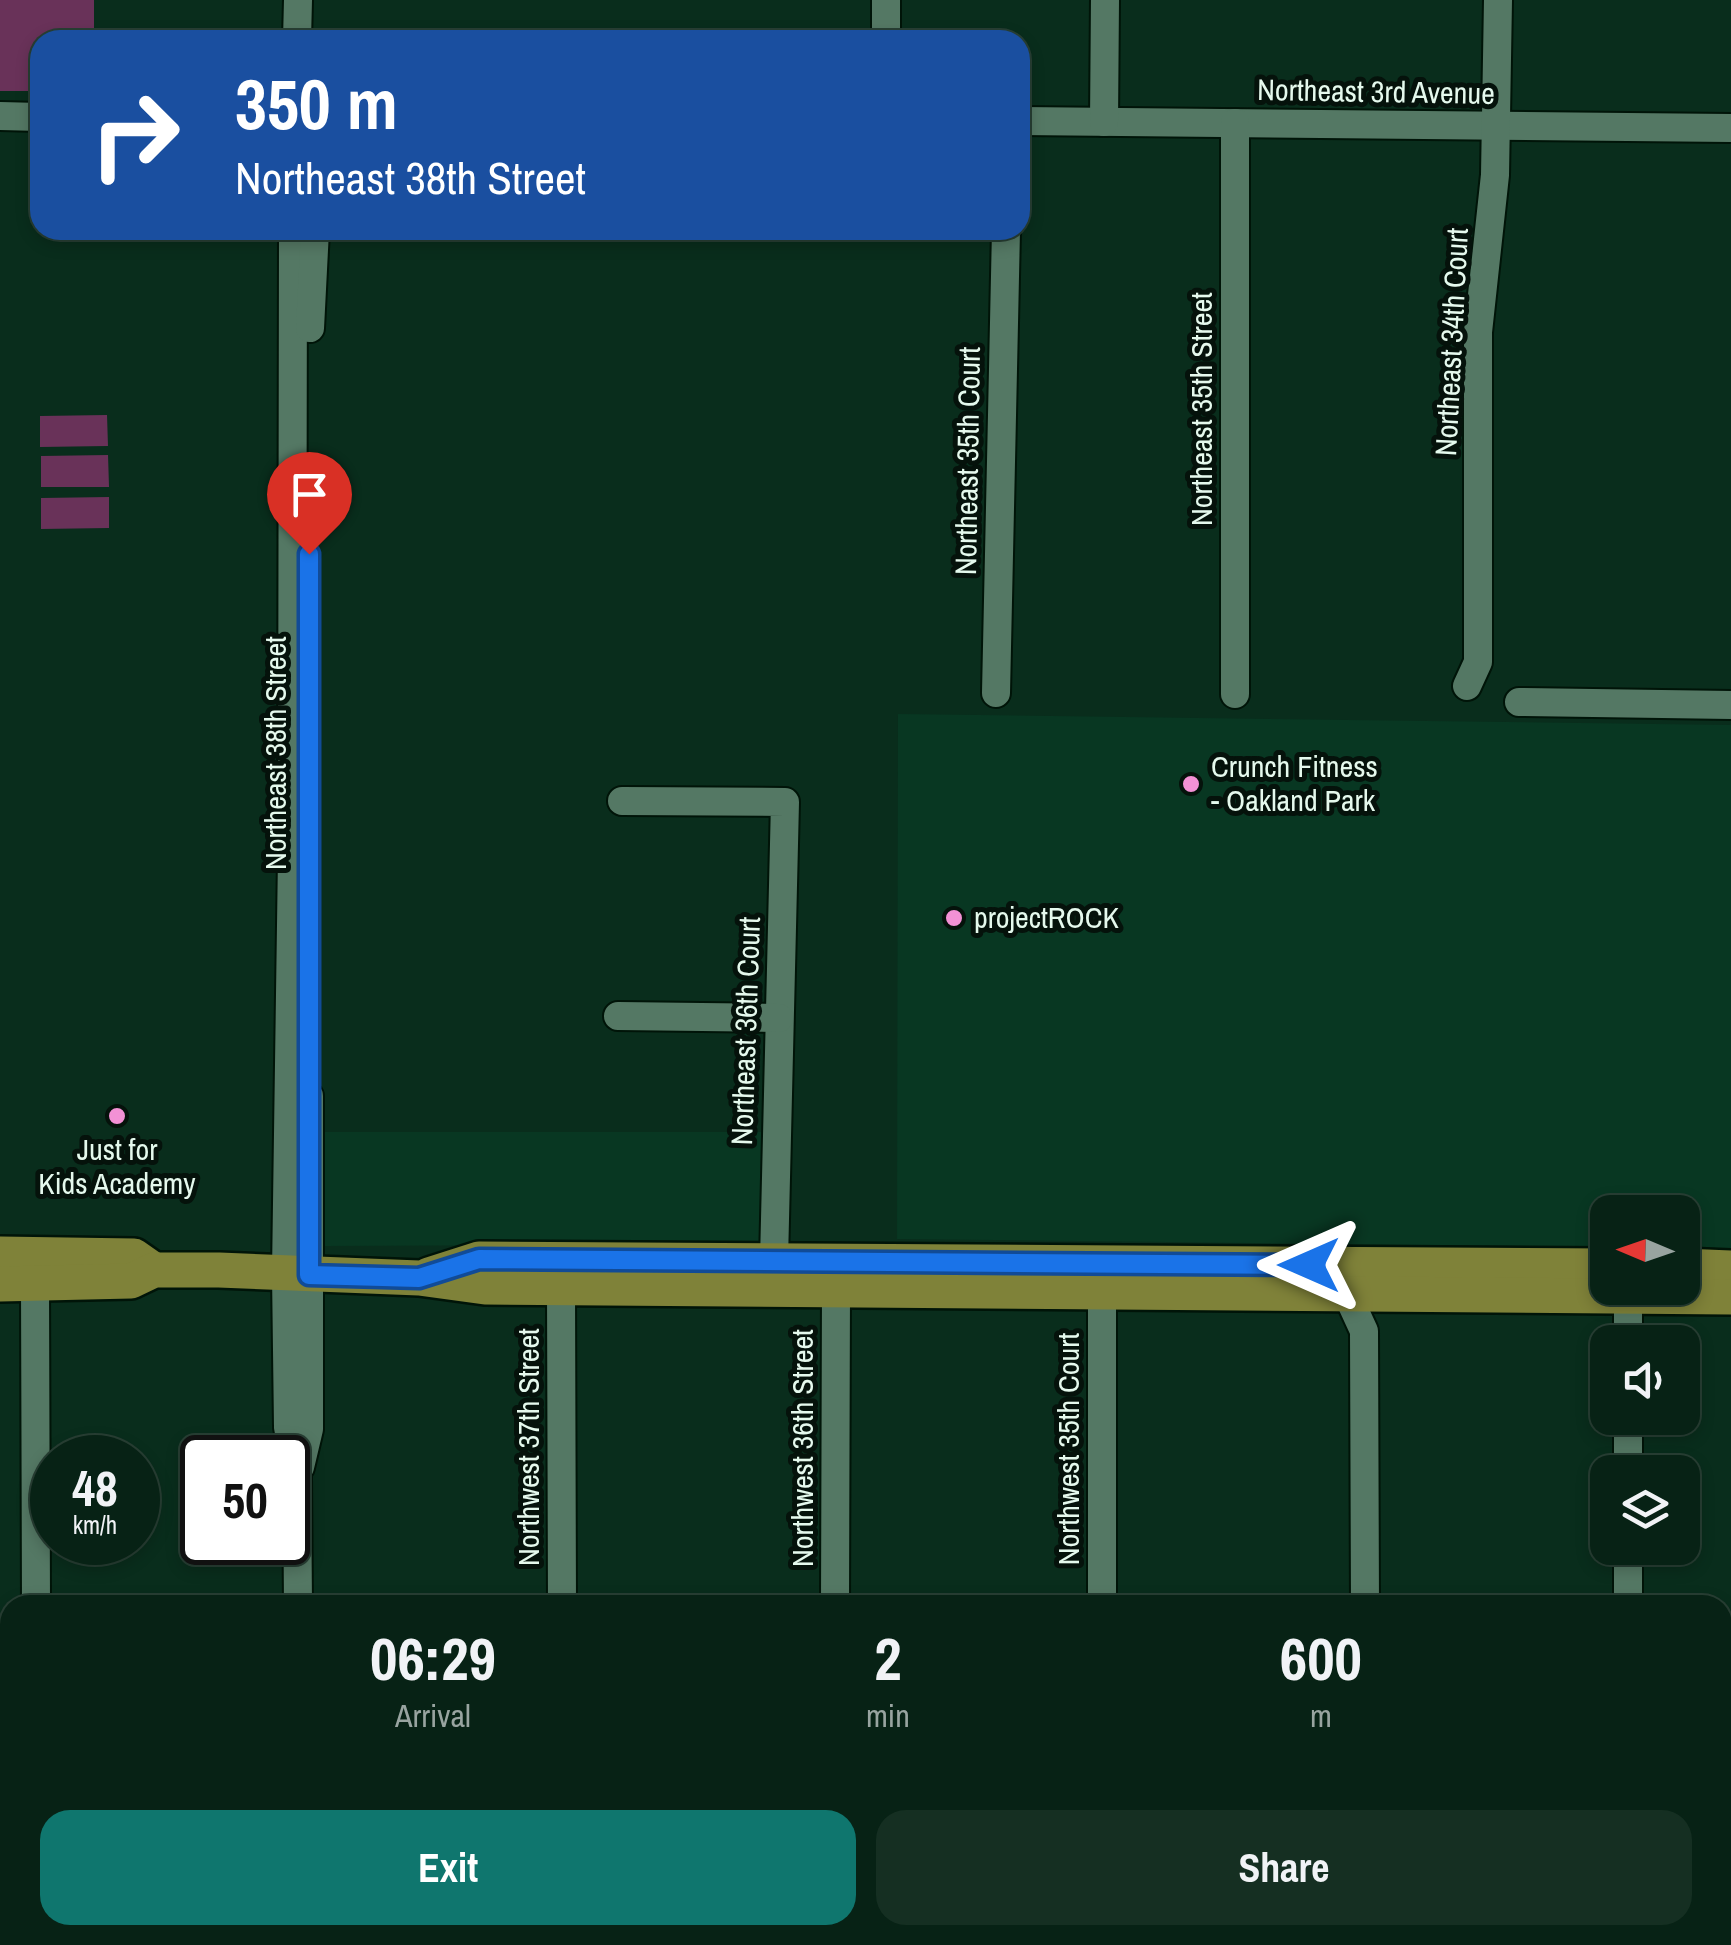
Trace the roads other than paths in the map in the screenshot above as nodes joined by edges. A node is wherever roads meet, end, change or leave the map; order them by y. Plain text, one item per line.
1 (298, 0) edge
2 (315, 0) edge
3 (886, 0) edge
4 (1105, 0) edge
5 (1498, 0) edge
6 (298, 30) edge
7 (315, 30) edge
8 (886, 30) edge
9 (0, 116) edge
10 (30, 117) edge
11 (1030, 121) edge
12 (1104, 122) junction
13 (1234, 123) junction
14 (1498, 126) junction
15 (1731, 128) edge
16 (294, 240) edge
17 (314, 240) edge
18 (1006, 240) edge
19 (1467, 686) dead end
20 (996, 693) dead end
21 (1235, 694) dead end
22 (1518, 702) dead end
23 (1731, 705) edge
24 (622, 801) dead end
25 (618, 1016) dead end
26 (779, 1018) junction
27 (0, 1254) edge
28 (774, 1261) junction
29 (864, 1261) junction
30 (1590, 1267) edge
31 (1700, 1267) edge
32 (1731, 1268) edge
33 (154, 1270) junction
34 (298, 1274) junction
35 (419, 1278) junction
36 (1364, 1280) junction
37 (18, 1284) edge
38 (561, 1288) junction
39 (735, 1290) junction
40 (836, 1290) junction
41 (1102, 1293) junction
42 (1590, 1294) edge
43 (1700, 1297) edge
44 (1731, 1298) edge
45 (1628, 1565) edge
46 (35, 1595) edge
47 (298, 1595) edge
48 (562, 1595) edge
49 (835, 1595) edge
50 (1102, 1595) edge
51 (1365, 1595) edge
52 (1628, 1595) edge

1 - 6 street
2 - 7 street
3 - 8 street
4 - 12 street
5 - 14 street, Northeast 34th Court
9 - 10 street
11 - 12 street, Northeast 3rd Avenue
12 - 13 street, Northeast 3rd Avenue
13 - 14 street, Northeast 3rd Avenue
13 - 21 street, Northeast 35th Street
14 - 15 street, Northeast 3rd Avenue
14 - 19 street, Northeast 34th Court
16 - 34 street, Northeast 38th Street
17 - 34 street, Northeast 38th Street
18 - 20 street, Northeast 35th Court
22 - 23 street
24 - 26 street, Northeast 36th Court
25 - 26 street
26 - 28 street, Northeast 36th Court
27 - 33 main road
28 - 29 main road
28 - 35 main road
28 - 39 main road
29 - 36 main road
29 - 40 main road
30 - 36 main road
31 - 32 main road
33 - 34 main road
33 - 37 main road
34 - 35 main road
34 - 47 street
35 - 38 main road
36 - 41 main road
36 - 42 main road
36 - 51 street
37 - 46 street
38 - 39 main road
38 - 48 street, Northwest 37th Street
39 - 40 main road
40 - 41 main road
40 - 49 street, Northwest 36th Street
41 - 50 street, Northwest 35th Court
43 - 44 main road
45 - 52 street

